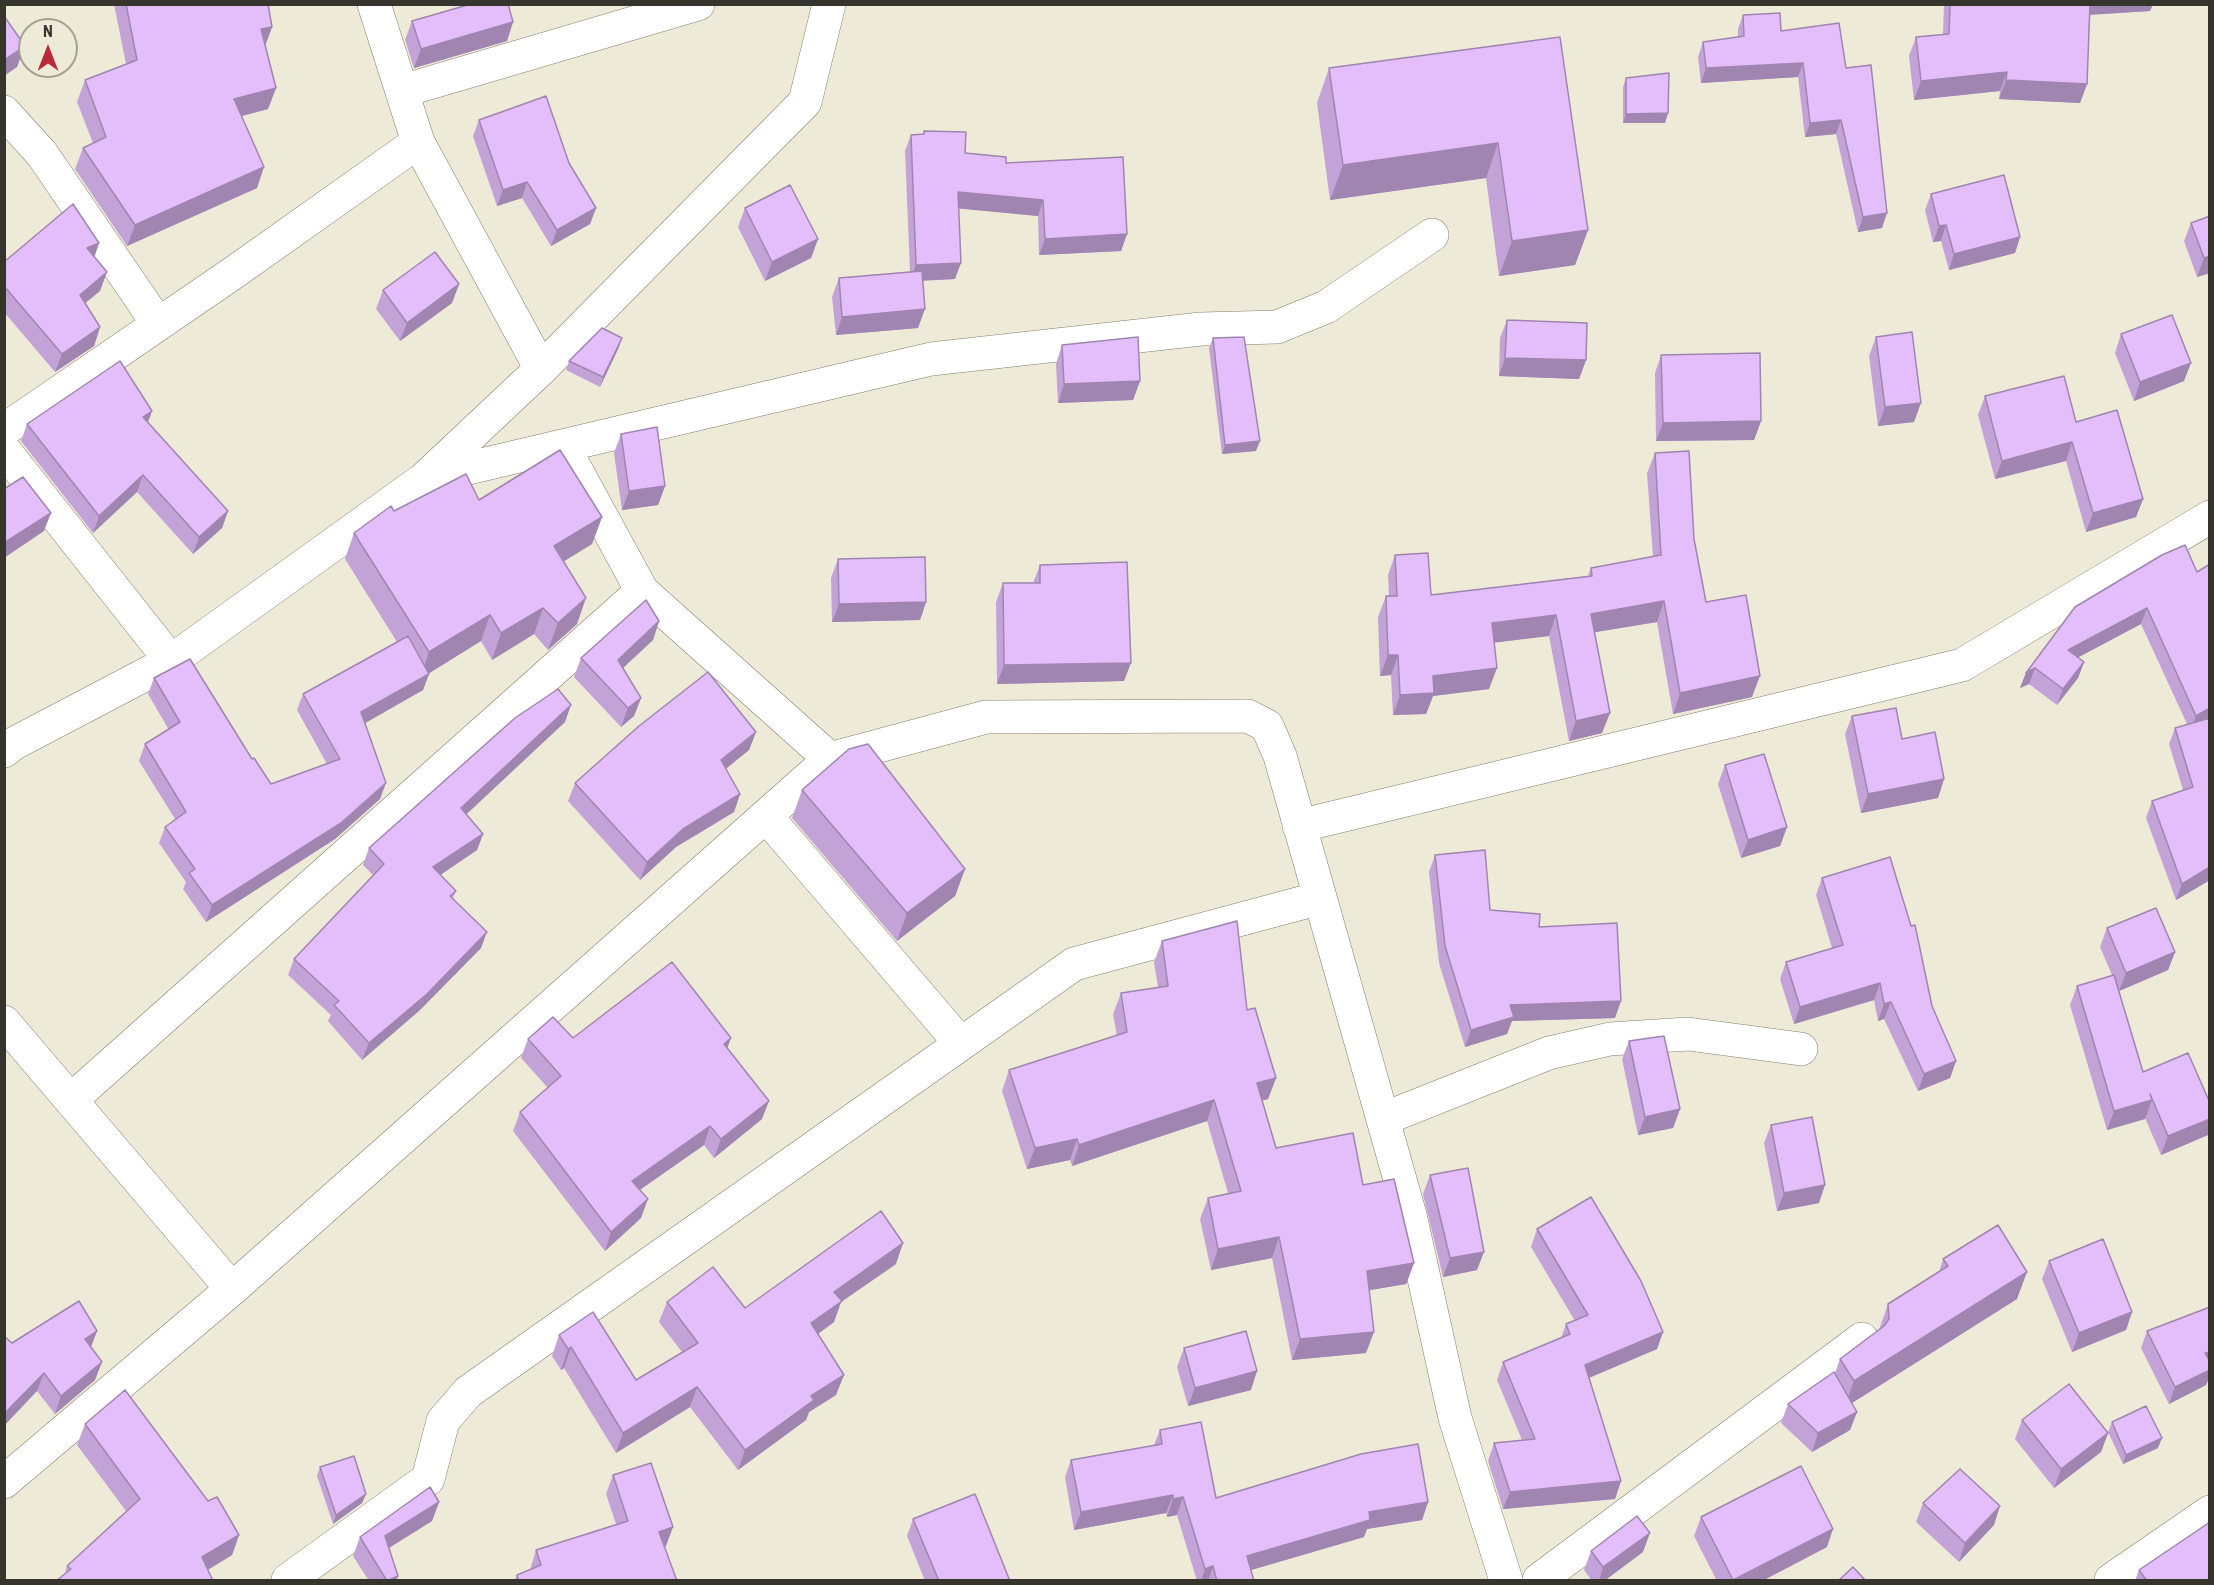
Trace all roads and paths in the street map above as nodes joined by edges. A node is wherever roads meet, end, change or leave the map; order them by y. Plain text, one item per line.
1 (374, 4) edge
2 (698, 4) edge
3 (829, 4) edge
4 (402, 91) junction
5 (4, 112) edge
6 (418, 142) junction
7 (1432, 235) dead end
8 (158, 324) junction
9 (541, 369) junction
10 (4, 430) edge
11 (563, 446) junction
12 (4, 450) edge
13 (424, 479) junction
14 (2210, 517) edge
15 (642, 591) junction
16 (171, 661) junction
17 (4, 751) edge
18 (830, 759) junction
19 (766, 816) junction
20 (1299, 826) junction
21 (1320, 898) junction
22 (4, 1022) edge
23 (961, 1044) junction
24 (1800, 1049) dead end
25 (71, 1100) junction
26 (1383, 1119) junction
27 (232, 1289) junction
28 (1862, 1339) edge
29 (4, 1482) edge
30 (2210, 1512) edge
31 (288, 1581) edge
32 (1506, 1581) edge
33 (1539, 1581) edge
34 (2111, 1581) edge

1 - 4 street
2 - 4 street
3 - 9 street
4 - 6 street
5 - 8 street
6 - 8 street
6 - 9 street
7 - 11 street
8 - 10 street
9 - 13 street
11 - 13 street
11 - 15 street
12 - 16 street
13 - 16 street
14 - 20 street
15 - 18 street
15 - 25 street
16 - 17 street
18 - 19 street
18 - 20 street
19 - 23 street
19 - 27 street
20 - 21 street
21 - 23 street
21 - 26 street
22 - 25 street
23 - 31 street
24 - 26 street
25 - 27 street
26 - 32 street
27 - 29 street
28 - 33 street
30 - 34 street

